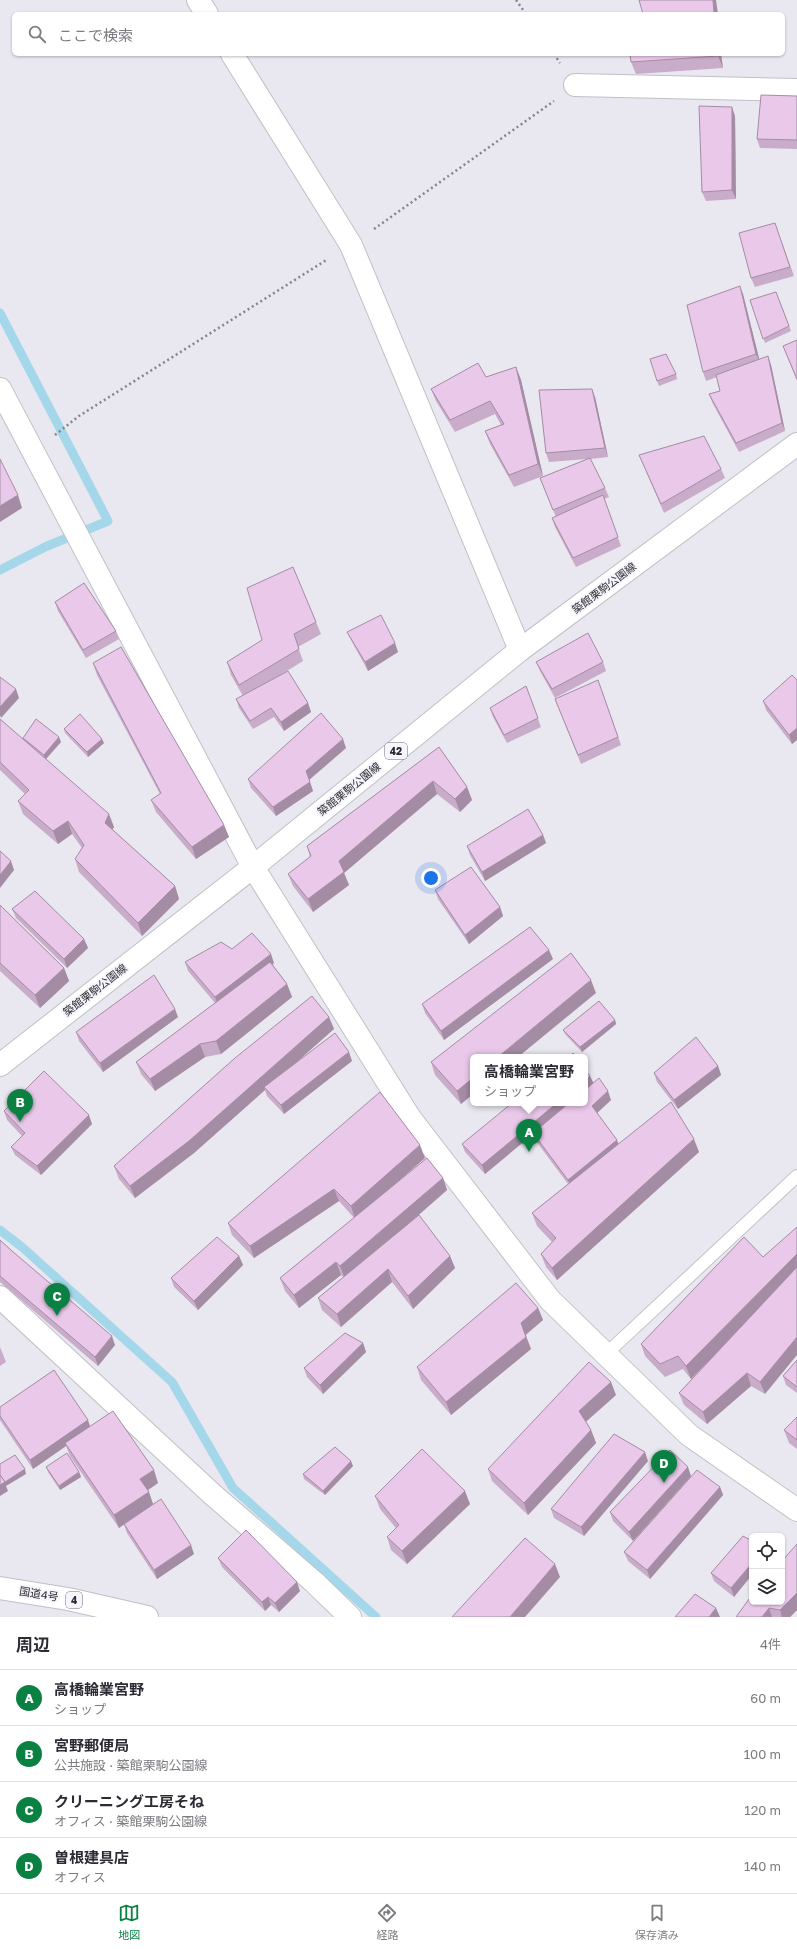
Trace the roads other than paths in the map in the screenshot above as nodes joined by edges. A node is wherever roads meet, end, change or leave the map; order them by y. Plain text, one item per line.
1 (198, 0) edge
2 (206, 12) edge
3 (233, 56) edge
4 (575, 85) dead end
5 (797, 90) edge
6 (0, 389) edge
7 (797, 444) edge
8 (520, 650) junction
9 (253, 867) junction
10 (0, 1065) edge
11 (797, 1176) edge
12 (0, 1297) edge
13 (606, 1354) junction
14 (797, 1510) edge
15 (0, 1588) edge
16 (147, 1617) edge
17 (350, 1617) edge

1 - 2 main road
3 - 8 main road
4 - 5 main road
6 - 9 main road
7 - 8 main road, 築館栗駒公園線 / 42
8 - 9 main road, 築館栗駒公園線 / 42
9 - 10 main road, 築館栗駒公園線 / 42
9 - 13 main road
11 - 13 lane
12 - 17 main road
13 - 14 main road
15 - 16 main road, 国道4号 / 4

